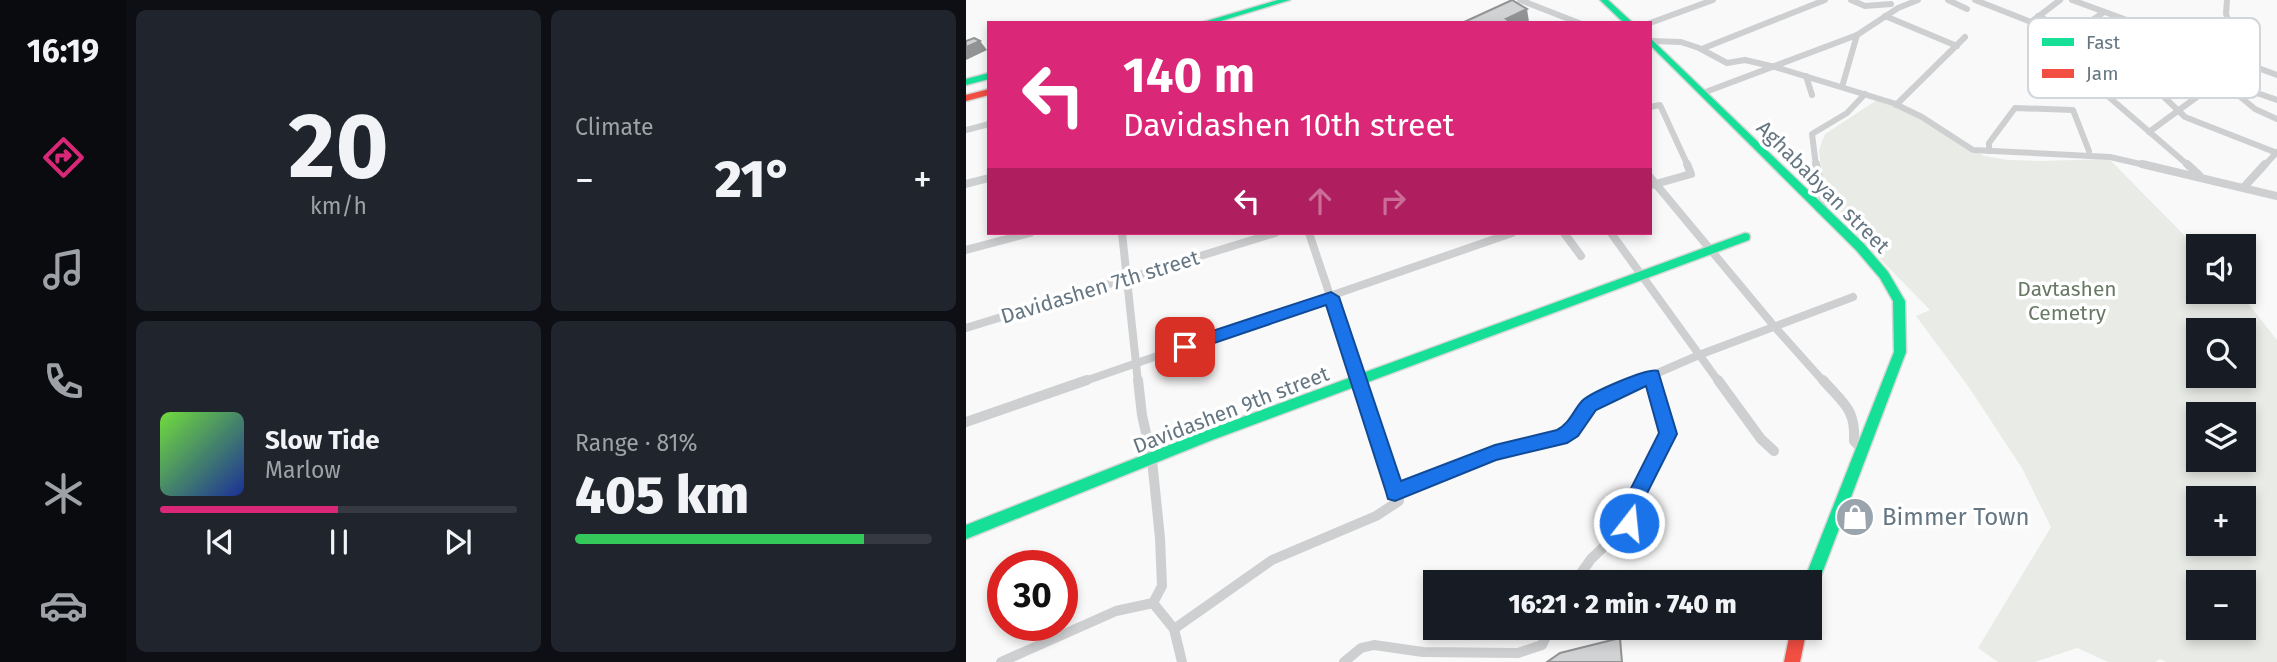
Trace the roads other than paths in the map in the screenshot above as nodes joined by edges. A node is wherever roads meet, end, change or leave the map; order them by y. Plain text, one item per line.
1 (1286, 0) edge
2 (1302, 0) edge
3 (1520, 0) edge
4 (1604, 0) edge
5 (1710, 0) edge
6 (1825, 0) edge
7 (1851, 0) edge
8 (1885, 0) edge
9 (1918, 0) edge
10 (1948, 0) edge
11 (1975, 0) edge
12 (2060, 0) edge
13 (2072, 0) edge
14 (2227, 0) edge
15 (1894, 6) junction
16 (1968, 9) dead end
17 (1251, 12) junction
18 (2104, 12) junction
19 (1885, 16) junction
20 (2038, 16) junction
21 (2036, 18) edge
22 (2042, 18) edge
23 (2094, 18) edge
24 (2121, 18) edge
25 (2228, 18) edge
26 (1213, 21) edge
27 (1229, 21) edge
28 (1574, 21) edge
29 (1627, 21) edge
30 (2028, 21) edge
31 (1652, 22) edge
32 (1857, 35) junction
33 (1965, 37) dead end
34 (1652, 41) edge
35 (1652, 43) edge
36 (1957, 46) junction
37 (1704, 48) junction
38 (1775, 67) junction
39 (2260, 69) edge
40 (2277, 75) edge
41 (1806, 76) junction
42 (987, 79) edge
43 (987, 85) edge
44 (966, 86) edge
45 (1842, 87) junction
46 (987, 93) edge
47 (1703, 93) junction
48 (1865, 94) junction
49 (2260, 94) edge
50 (1812, 95) dead end
51 (2109, 98) edge
52 (2165, 98) edge
53 (2195, 98) edge
54 (2241, 98) edge
55 (966, 99) edge
56 (2277, 100) edge
57 (1896, 104) junction
58 (1652, 107) edge
59 (2177, 111) junction
60 (2277, 119) edge
61 (987, 125) edge
62 (966, 130) edge
63 (2148, 132) junction
64 (1989, 150) junction
65 (2089, 151) junction
66 (2277, 152) edge
67 (2120, 159) junction
68 (2201, 177) junction
69 (987, 179) edge
70 (1652, 182) edge
71 (966, 184) edge
72 (2244, 187) junction
73 (2277, 196) edge
74 (1819, 209) junction
75 (1022, 235) edge
76 (1122, 235) edge
77 (1268, 235) edge
78 (1310, 235) edge
79 (1506, 235) edge
80 (1565, 235) edge
81 (1613, 235) edge
82 (1745, 237) dead end
83 (1711, 249) junction
84 (966, 250) edge
85 (1581, 256) dead end
86 (1642, 274) junction
87 (1127, 278) junction
88 (1331, 297) junction
89 (1853, 297) dead end
90 (1774, 326) junction
91 (966, 328) edge
92 (1699, 355) junction
93 (1136, 363) junction
94 (1652, 376) junction
95 (1360, 382) junction
96 (966, 422) edge
97 (1863, 450) junction
98 (1773, 451) dead end
99 (1152, 460) junction
100 (1395, 492) junction
101 (966, 532) edge
102 (1583, 570) edge
103 (1816, 570) edge
104 (1153, 603) junction
105 (1174, 629) junction
106 (1547, 640) edge
107 (1797, 640) edge
108 (1001, 662) edge
109 (1182, 662) edge
110 (1345, 662) edge
111 (1792, 662) edge

1 - 17 street
2 - 17 street
3 - 28 street
4 - 29 street
5 - 31 street
6 - 37 street
7 - 15 street
8 - 15 street
9 - 15 street
10 - 16 street
11 - 30 street
12 - 20 street
13 - 18 street
14 - 25 street
15 - 19 street
17 - 26 street
17 - 27 street
18 - 23 street
18 - 24 street
19 - 32 street
19 - 36 street
20 - 21 street
20 - 22 street
32 - 38 street
32 - 45 street
33 - 36 street
34 - 37 street
35 - 47 street, Aghababyan street
36 - 57 street
37 - 38 street
38 - 41 street
38 - 47 street
39 - 40 street
41 - 45 street
41 - 50 street
42 - 44 street
43 - 44 street
45 - 48 street
46 - 55 street
47 - 74 street, Aghababyan street
48 - 57 street
48 - 74 street
49 - 56 street
51 - 63 street
52 - 59 street
53 - 59 street
54 - 60 street
57 - 64 street
58 - 70 street
59 - 63 street
59 - 66 street
61 - 62 street
63 - 68 street
64 - 65 street
64 - 65 street
64 - 67 street
65 - 67 street
66 - 72 street
67 - 68 street
68 - 72 street
69 - 71 street
70 - 83 street
72 - 73 street
74 - 97 street, Aghababyan street
75 - 84 street
76 - 87 street
77 - 87 street, Davidashen 7th street
78 - 88 street
79 - 88 street
80 - 85 street
81 - 86 street
82 - 83 street, Davidashen 9th street
83 - 86 street, Davidashen 9th street
83 - 90 street
86 - 92 street
86 - 95 street, Davidashen 9th street
87 - 91 street, Davidashen 7th street
87 - 93 street
88 - 93 street
88 - 95 street
89 - 90 street
90 - 92 street
90 - 97 street
92 - 94 street
92 - 98 street
93 - 96 street
93 - 99 street
94 - 100 street
94 - 102 street
95 - 99 street, Davidashen 9th street
95 - 100 street
97 - 103 street, Aghababyan street
99 - 101 street, Davidashen 9th street
99 - 104 street
100 - 105 street
104 - 105 street
104 - 108 street
105 - 109 street
106 - 110 street
107 - 111 street

